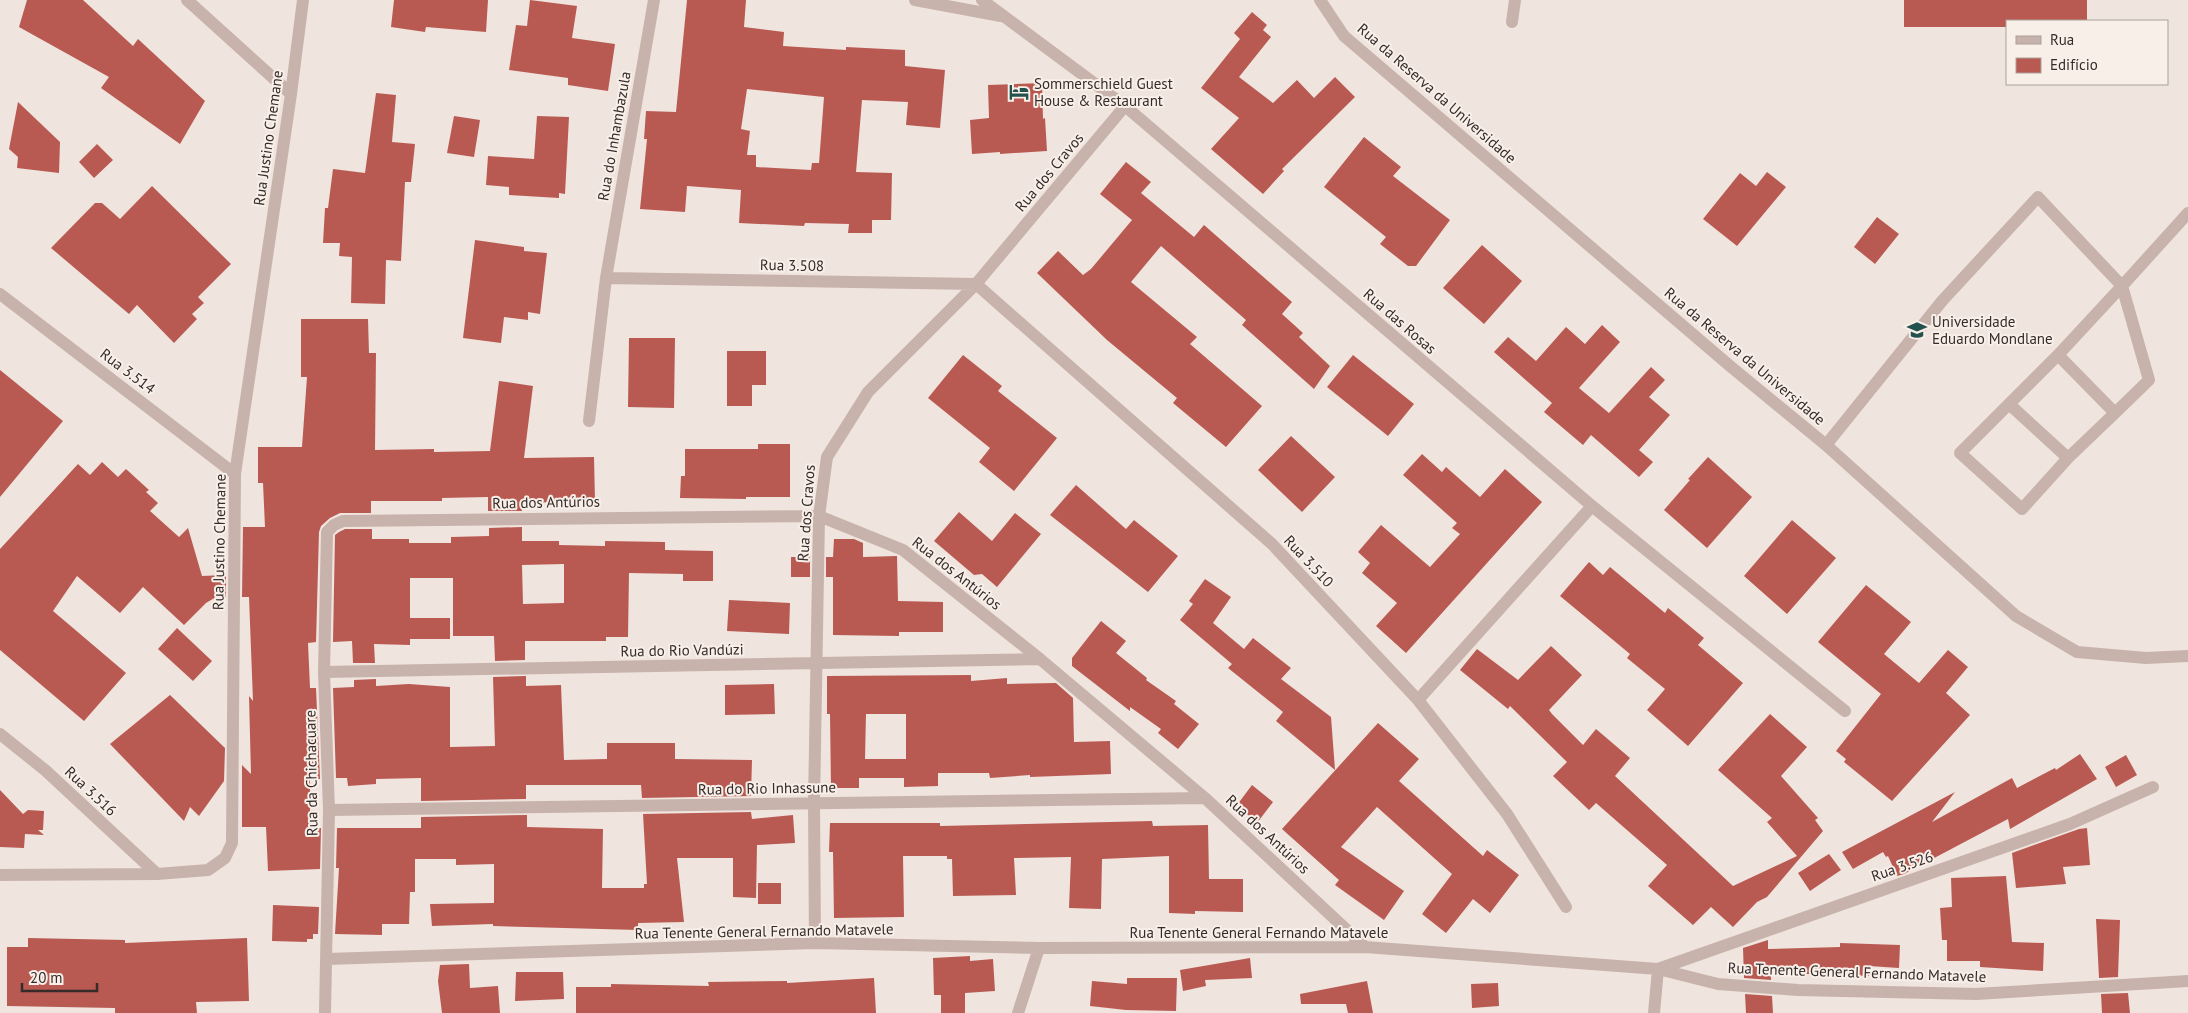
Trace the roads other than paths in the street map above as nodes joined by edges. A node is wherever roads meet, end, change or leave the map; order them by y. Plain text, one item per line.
1 (187, 0) edge
2 (303, 0) edge
3 (654, 0) edge
4 (915, 0) edge
5 (982, 0) edge
6 (1320, 0) edge
7 (1515, 0) edge
8 (1002, 16) junction
9 (1512, 22) dead end
10 (291, 94) junction
11 (1125, 106) junction
12 (2188, 213) edge
13 (606, 278) junction
14 (976, 284) junction
15 (2122, 286) junction
16 (0, 294) edge
17 (2058, 355) junction
18 (2009, 404) junction
19 (2115, 413) junction
20 (589, 421) dead end
21 (1826, 445) junction
22 (2068, 458) junction
23 (236, 474) junction
24 (1592, 506) junction
25 (819, 516) junction
26 (327, 532) joint
27 (2188, 656) edge
28 (1040, 659) junction
29 (816, 664) junction
30 (324, 672) junction
31 (1418, 700) junction
32 (1845, 711) dead end
33 (0, 734) edge
34 (2153, 788) dead end
35 (1205, 798) junction
36 (814, 804) junction
37 (329, 810) junction
38 (156, 874) junction
39 (0, 875) edge
40 (1566, 907) dead end
41 (815, 943) junction
42 (1366, 947) junction
43 (1039, 948) junction
44 (327, 959) junction
45 (1658, 969) junction
46 (2188, 981) edge
47 (325, 1013) edge
48 (1018, 1013) edge
49 (1654, 1013) edge

1 - 10 street
2 - 10 street, Rua Justino Chemane
3 - 13 street, Rua do Inhambazula
4 - 8 street
5 - 8 street, Rua das Rosas
6 - 21 street, Rua da Reserva da Universidade
7 - 9 street
8 - 11 street, Rua das Rosas
10 - 23 street, Rua Justino Chemane
11 - 14 street, Rua dos Cravos
11 - 24 street, Rua das Rosas
12 - 15 street
13 - 14 street, Rua 3.508
13 - 20 street, Rua do Inhambazula
14 - 25 street, Rua dos Cravos
14 - 31 street, Rua 3.510
15 - 17 street
15 - 19 street
15 - 21 street
16 - 23 street, Rua 3.514
17 - 18 street
17 - 19 street
18 - 22 street
18 - 22 street
19 - 22 street
21 - 27 street, Rua da Reserva da Universidade
23 - 38 street, Rua Justino Chemane
24 - 31 street
24 - 32 street, Rua das Rosas
25 - 26 street, Rua dos Antúrios
25 - 28 street, Rua dos Antúrios
25 - 29 street, Rua dos Cravos
26 - 30 street, Rua da Chichacuare
28 - 29 street, Rua do Rio Vandúzi
28 - 35 street, Rua dos Antúrios
29 - 30 street, Rua do Rio Vandúzi
29 - 36 street, Rua dos Cravos
30 - 37 street, Rua da Chichacuare
31 - 40 street, Rua 3.510
33 - 38 street, Rua 3.516
34 - 45 street, Rua 3.526
35 - 36 street, Rua do Rio Inhassune
35 - 42 street, Rua dos Antúrios
36 - 37 street, Rua do Rio Inhassune
36 - 41 street, Rua dos Cravos
37 - 44 street, Rua da Chichacuare
38 - 39 street, Rua Justino Chemane
41 - 43 street, Rua Tenente General Fernando Matavele
41 - 44 street, Rua Tenente General Fernando Matavele
42 - 43 street, Rua Tenente General Fernando Matavele
42 - 45 street, Rua Tenente General Fernando Matavele
43 - 48 street
44 - 47 street, Rua da Chichacuare
45 - 46 street, Rua Tenente General Fernando Matavele
45 - 49 street

